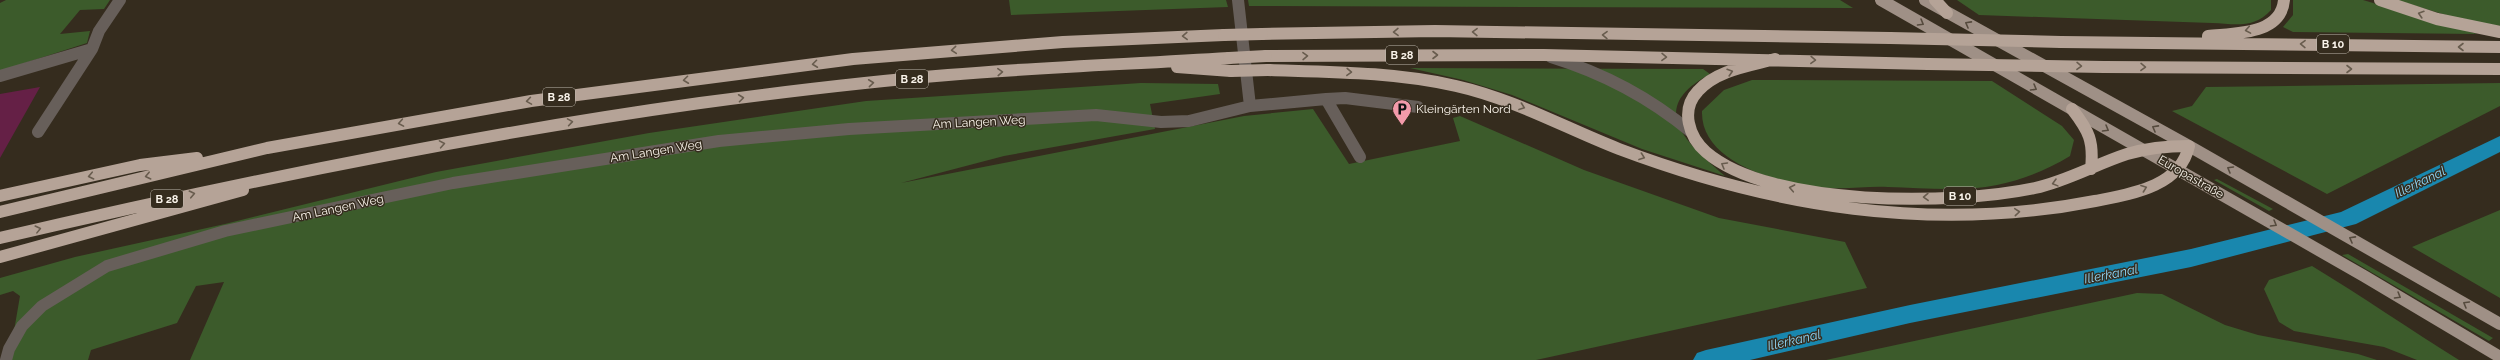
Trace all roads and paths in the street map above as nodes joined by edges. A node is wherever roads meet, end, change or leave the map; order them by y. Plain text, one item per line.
1 (120, 0) edge
2 (1238, 0) edge
3 (1925, 0) edge
4 (1935, 0) edge
5 (2284, 0) edge
6 (2380, 0) edge
7 (1882, 1) edge
8 (1947, 12) junction
9 (2500, 32) edge
10 (1766, 37) joint
11 (2166, 42) junction
12 (2500, 47) edge
13 (92, 49) junction
14 (1544, 55) junction
15 (1774, 59) junction
16 (1122, 63) junction
17 (2500, 69) edge
18 (0, 76) edge
19 (1326, 99) junction
20 (1250, 106) junction
21 (1418, 107) dead end
22 (2072, 109) junction
23 (38, 132) dead end
24 (1691, 132) junction
25 (2189, 146) junction
26 (267, 148) junction
27 (2143, 150) junction
28 (1360, 157) dead end
29 (335, 164) junction
30 (2092, 169) junction
31 (2180, 171) junction
32 (0, 196) edge
33 (0, 212) edge
34 (0, 238) edge
35 (0, 257) edge
36 (2500, 324) edge
37 (2500, 357) edge
38 (6, 360) edge

1 - 13 street
2 - 20 street
3 - 8 main road, Europastraße
4 - 8 highway
5 -> 11 highway
9 -> 6 highway
7 -> 22 main road, Europastraße
25 -> 8 main road, Europastraße
10 - 11 highway, B 10, bridge
10 -> 26 highway, B 28, bridge
12 -> 11 highway, B 10
13 - 18 street
13 - 23 street
14 -> 15 highway, B 28
16 -> 14 highway, B 28, bridge
14 - 24 street
15 -> 17 highway, B 10, bridge
24 -> 15 highway, B 10
29 -> 16 highway, B 28
16 -> 31 highway, B 10, bridge
19 - 20 street, Am Langen Weg
19 - 21 street, Am Langen Weg
19 - 28 street
20 - 38 street, Am Langen Weg
22 -> 27 main road, Europastraße
22 - 30 highway
30 -> 24 highway, B 10
25 - 27 highway, B 10
25 - 31 highway
36 -> 25 main road, Europastraße
26 -> 32 highway
26 -> 33 highway, B 28
27 - 30 highway, B 10
27 - 31 main road, Europastraße
34 -> 29 highway, B 28
29 - 35 highway
31 -> 37 main road, Europastraße

